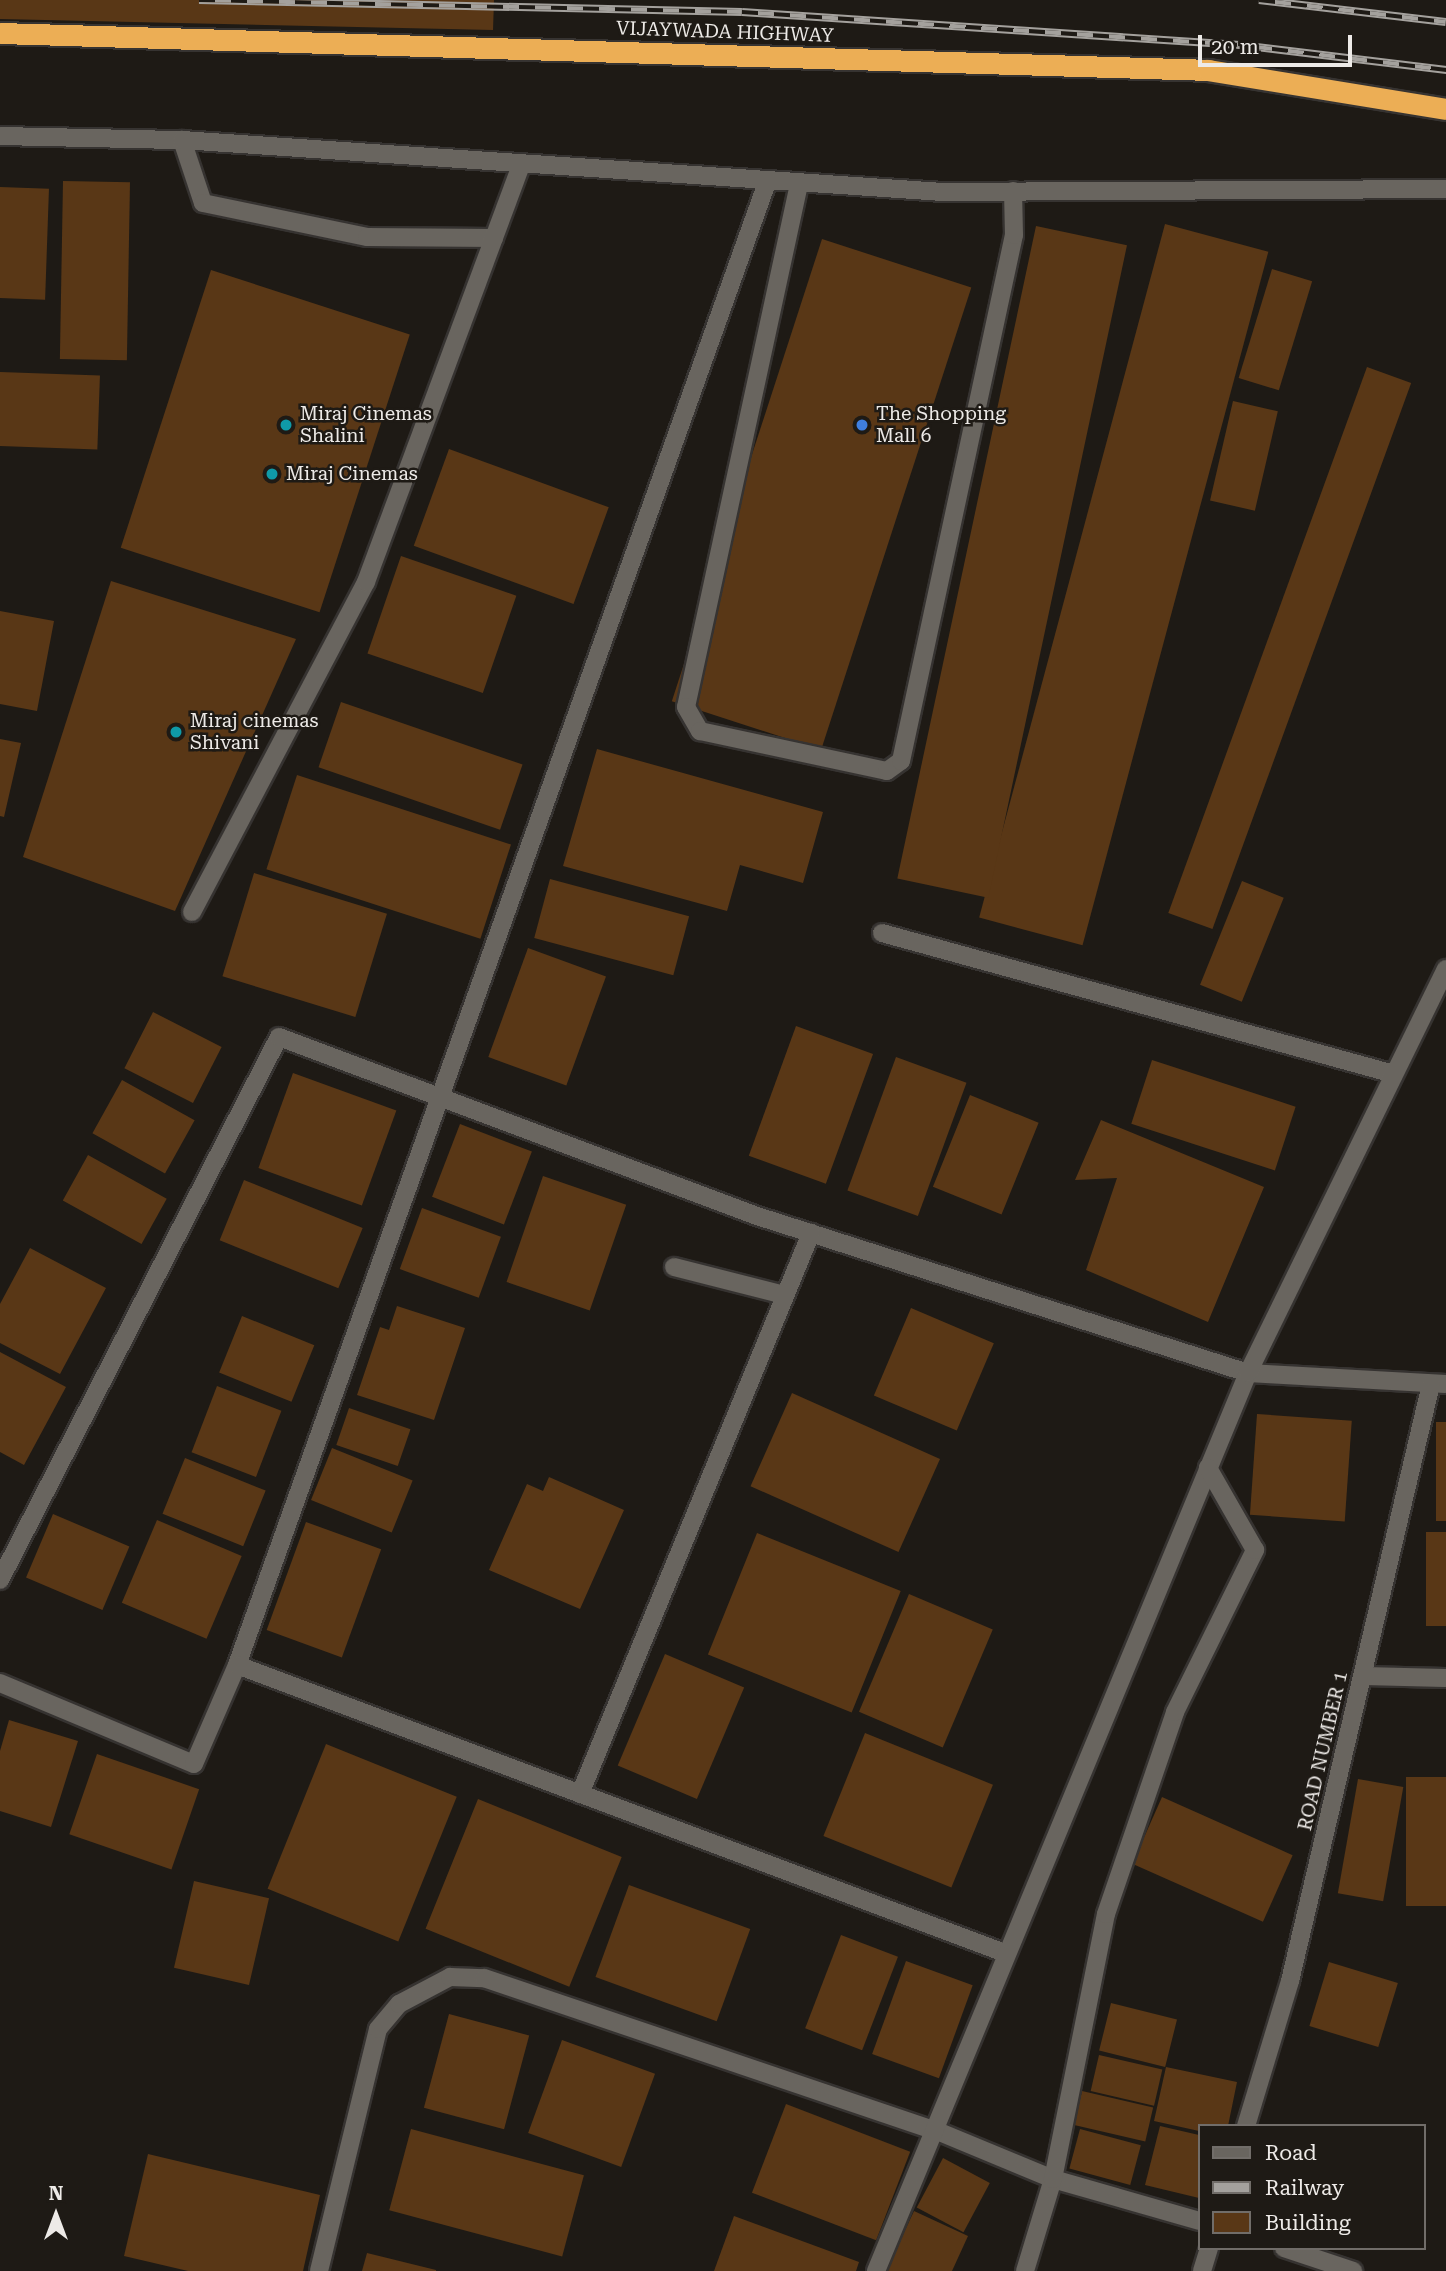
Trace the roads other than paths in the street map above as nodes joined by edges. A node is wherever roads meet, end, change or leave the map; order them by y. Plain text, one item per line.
1 (0, 33) edge
2 (1446, 109) edge
3 (0, 136) edge
4 (182, 140) junction
5 (521, 166) junction
6 (767, 182) junction
7 (799, 184) junction
8 (1446, 189) edge
9 (1013, 191) junction
10 (494, 238) junction
11 (192, 912) dead end
12 (882, 933) dead end
13 (1446, 969) edge
14 (1394, 1074) junction
15 (439, 1100) junction
16 (811, 1233) junction
17 (674, 1267) dead end
18 (785, 1295) junction
19 (1248, 1373) junction
20 (1438, 1384) edge
21 (1208, 1468) junction
22 (0, 1580) edge
23 (237, 1665) junction
24 (1363, 1676) junction
25 (1446, 1678) edge
26 (0, 1683) edge
27 (580, 1794) junction
28 (1005, 1954) junction
29 (1247, 2124) edge
30 (937, 2131) junction
31 (1053, 2179) junction
32 (1198, 2221) edge
33 (1208, 2250) edge
34 (1290, 2250) edge
35 (319, 2271) edge
36 (876, 2271) edge
37 (1025, 2271) edge
38 (1202, 2271) edge
39 (1353, 2271) edge

1 - 2 highway, VIJAYWADA HIGHWAY
3 - 4 street
4 - 5 street
4 - 10 street
5 - 6 street
5 - 10 street
6 - 7 street
6 - 15 street
7 - 9 street
7 - 9 street
8 - 9 street
10 - 11 street
12 - 14 street
13 - 14 street
14 - 19 street
15 - 16 street
15 - 22 street
15 - 23 street
16 - 18 street
16 - 19 street
17 - 18 street
18 - 27 street
19 - 20 street
19 - 21 street
20 - 24 street, ROAD NUMBER 1
21 - 28 street
21 - 31 street
23 - 26 street
23 - 27 street
24 - 25 street
24 - 29 street, ROAD NUMBER 1
27 - 28 street
28 - 30 street
30 - 31 street
30 - 35 street
30 - 36 street
31 - 32 street
31 - 37 street
33 - 38 street
34 - 39 street

